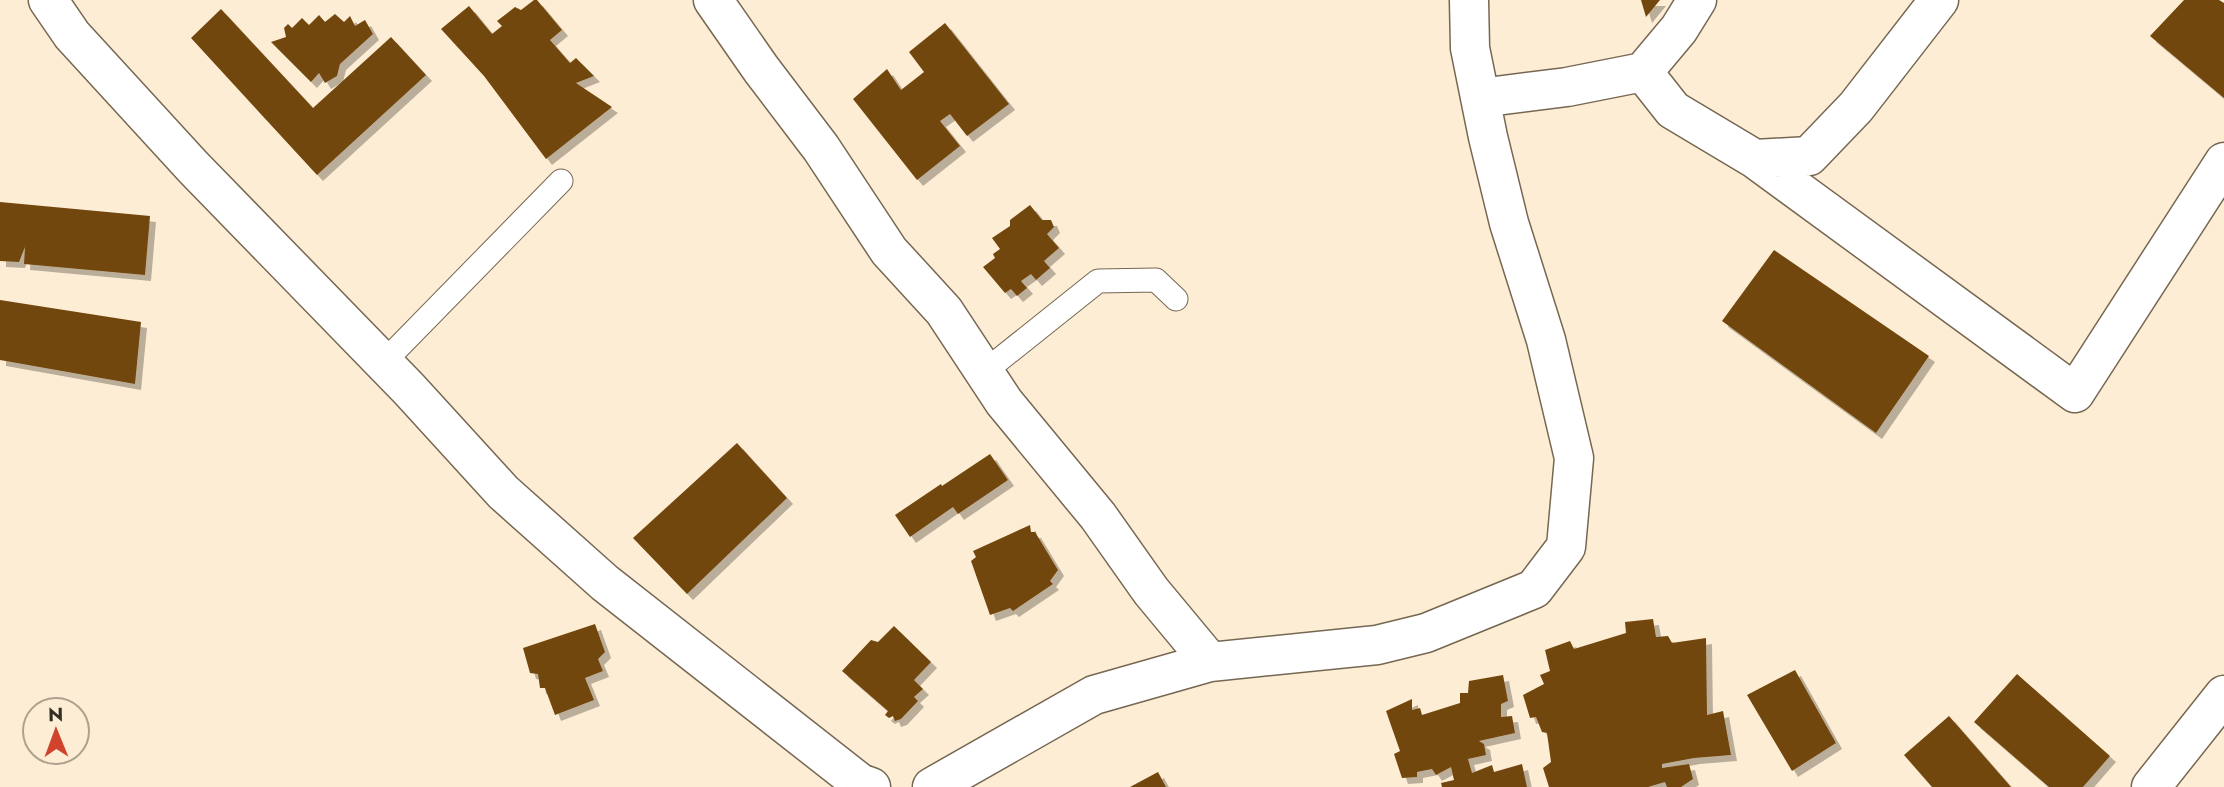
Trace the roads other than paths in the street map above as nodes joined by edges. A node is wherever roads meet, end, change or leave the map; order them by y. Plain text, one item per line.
1 (48, 0) edge
2 (713, 0) edge
3 (1469, 0) edge
4 (1696, 0) edge
5 (1939, 0) edge
6 (1643, 72) junction
7 (1480, 98) junction
8 (1755, 159) junction
9 (2224, 162) edge
10 (561, 181) dead end
11 (1176, 299) dead end
12 (383, 363) junction
13 (984, 372) junction
14 (1210, 662) junction
15 (2224, 695) edge
16 (871, 787) edge
17 (932, 787) edge
18 (2151, 787) edge

1 - 12 street
2 - 13 street
3 - 7 street
4 - 6 street
5 - 8 street
6 - 7 street
6 - 8 street
7 - 14 street
8 - 9 street
10 - 12 lane
11 - 13 lane
12 - 16 street
13 - 14 street
14 - 17 street
15 - 18 street

